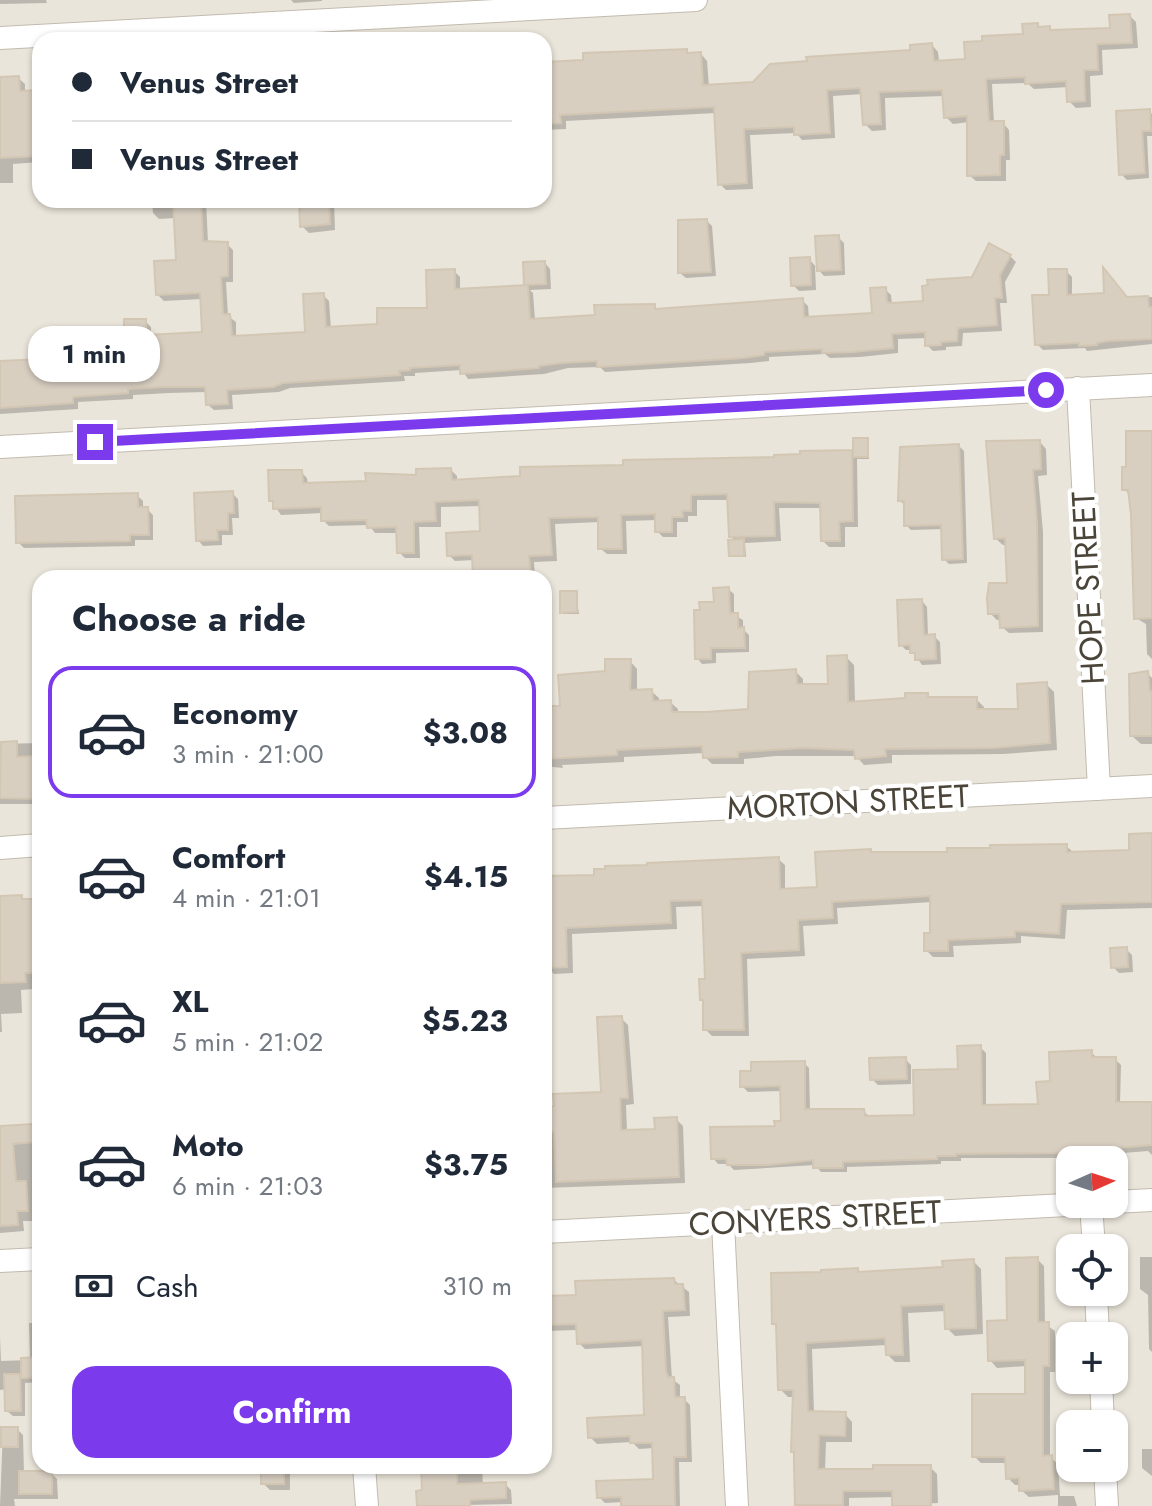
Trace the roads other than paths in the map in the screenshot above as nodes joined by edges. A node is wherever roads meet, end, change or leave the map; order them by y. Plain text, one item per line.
1 (696, 0) edge
2 (450, 7) edge
3 (87, 32) edge
4 (32, 36) edge
5 (0, 38) edge
6 (1152, 385) edge
7 (1078, 388) junction
8 (0, 447) edge
9 (1152, 786) edge
10 (1099, 789) junction
11 (552, 818) edge
12 (32, 846) edge
13 (0, 848) edge
14 (1152, 1200) edge
15 (1128, 1201) edge
16 (1056, 1206) edge
17 (723, 1223) junction
18 (552, 1232) edge
19 (32, 1259) edge
20 (0, 1261) edge
21 (365, 1474) edge
22 (1106, 1482) edge
23 (367, 1506) edge
24 (737, 1506) edge
25 (1107, 1506) edge

1 - 2 street
2 - 3 street
4 - 5 street
6 - 7 street
7 - 8 street
7 - 10 street, HOPE STREET
9 - 10 street, MORTON STREET
10 - 11 street, MORTON STREET
12 - 13 street
14 - 15 street
16 - 17 street, CONYERS STREET
17 - 18 street, CONYERS STREET
17 - 24 street
19 - 20 street
21 - 23 street
22 - 25 street

